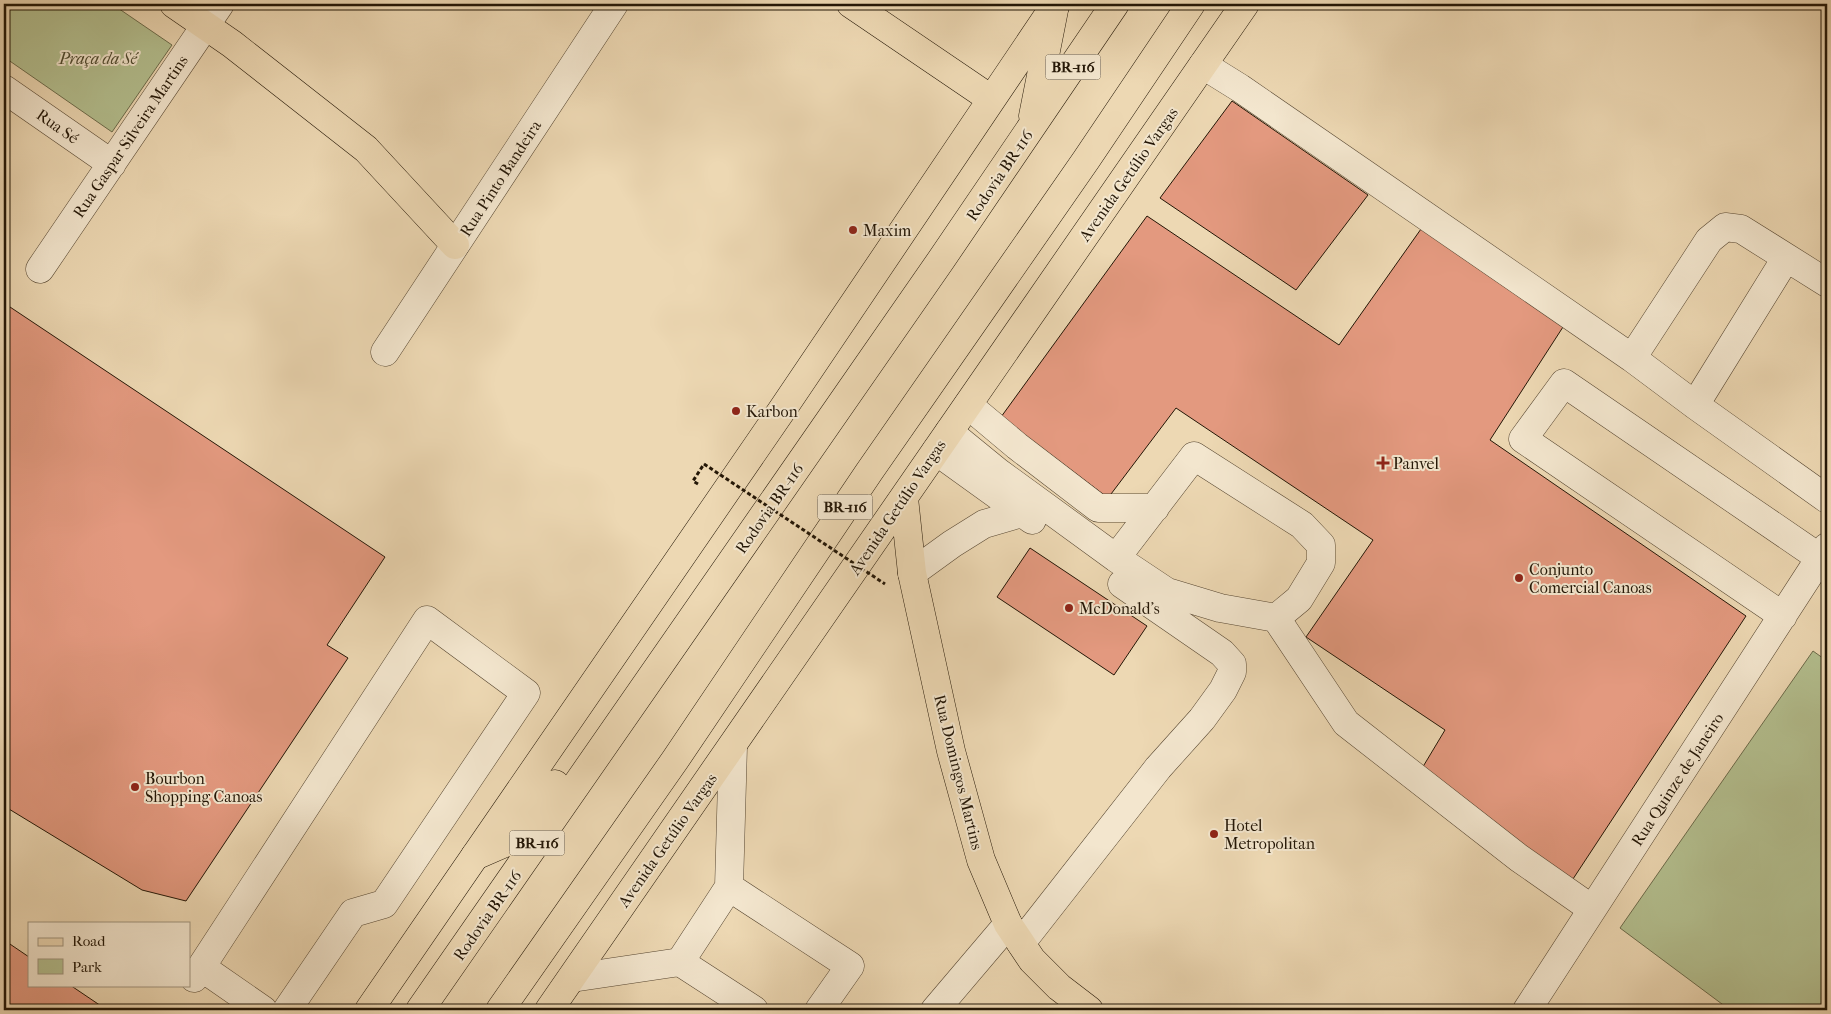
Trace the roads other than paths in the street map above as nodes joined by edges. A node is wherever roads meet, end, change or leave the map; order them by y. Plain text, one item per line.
1 (174, 4) edge
2 (614, 4) edge
3 (851, 4) edge
4 (1056, 4) edge
5 (1115, 4) edge
6 (1191, 4) edge
7 (1245, 4) edge
8 (213, 15) edge
9 (1203, 65) junction
10 (4, 89) edge
11 (991, 98) junction
12 (1030, 129) junction
13 (112, 164) junction
14 (455, 245) junction
15 (1786, 258) junction
16 (40, 269) dead end
17 (1827, 283) edge
18 (385, 352) dead end
19 (1632, 358) junction
20 (968, 405) junction
21 (1695, 405) junction
22 (942, 442) junction
23 (904, 498) junction
24 (1827, 499) edge
25 (1155, 508) junction
26 (1022, 513) junction
27 (1824, 553) edge
28 (1116, 558) junction
29 (912, 573) junction
30 (1783, 616) junction
31 (1276, 618) junction
32 (654, 675) junction
33 (733, 746) junction
34 (475, 856) junction
35 (729, 887) junction
36 (1592, 909) junction
37 (1014, 934) junction
38 (680, 962) junction
39 (572, 978) junction
40 (263, 1010) edge
41 (287, 1010) edge
42 (369, 1010) edge
43 (420, 1010) edge
44 (500, 1010) edge
45 (549, 1010) edge
46 (754, 1010) edge
47 (819, 1010) edge
48 (935, 1010) edge
49 (1089, 1010) edge
50 (1526, 1010) edge

1 - 8 main road
2 - 14 street, Rua Pinto Bandeira
3 - 11 main road
4 - 11 main road
4 - 12 main road, BR-116
5 - 12 main road, Rodovia BR-116 / BR-116
6 - 44 main road, BR-116
7 - 9 main road, Avenida Getúlio Vargas
8 - 13 street, Rua Gaspar Silveira Martins
8 - 14 main road
9 - 19 street
9 - 20 main road, Avenida Getúlio Vargas
10 - 13 street, Rua Sé
11 - 34 main road
12 - 32 main road, Rodovia BR-116 / BR-116
13 - 16 street, Rua Gaspar Silveira Martins
14 - 18 street, Rua Pinto Bandeira
15 - 17 street
15 - 19 street
15 - 21 street
19 - 21 street
20 - 22 main road, Avenida Getúlio Vargas
20 - 25 street
21 - 24 street
22 - 23 main road, Avenida Getúlio Vargas
22 - 26 street
22 - 28 street
23 - 29 main road, Rua Domingos Martins
23 - 33 main road, Avenida Getúlio Vargas
25 - 28 street
25 - 31 street
26 - 29 street
26 - 37 street
27 - 30 street, Rua Quinze de Janeiro
27 - 30 street
28 - 31 street
29 - 37 main road, Rua Domingos Martins
30 - 36 street, Rua Quinze de Janeiro
31 - 36 street
32 - 34 main road, BR-116
32 - 43 main road, Rodovia BR-116 / BR-116
33 - 35 street
33 - 39 main road, Avenida Getúlio Vargas
34 - 42 main road
35 - 38 street
35 - 47 street
36 - 50 street, Rua Quinze de Janeiro
37 - 48 street
37 - 49 main road, Rua Domingos Martins
38 - 39 street
38 - 46 street
39 - 45 main road, Avenida Getúlio Vargas
40 - 41 street

